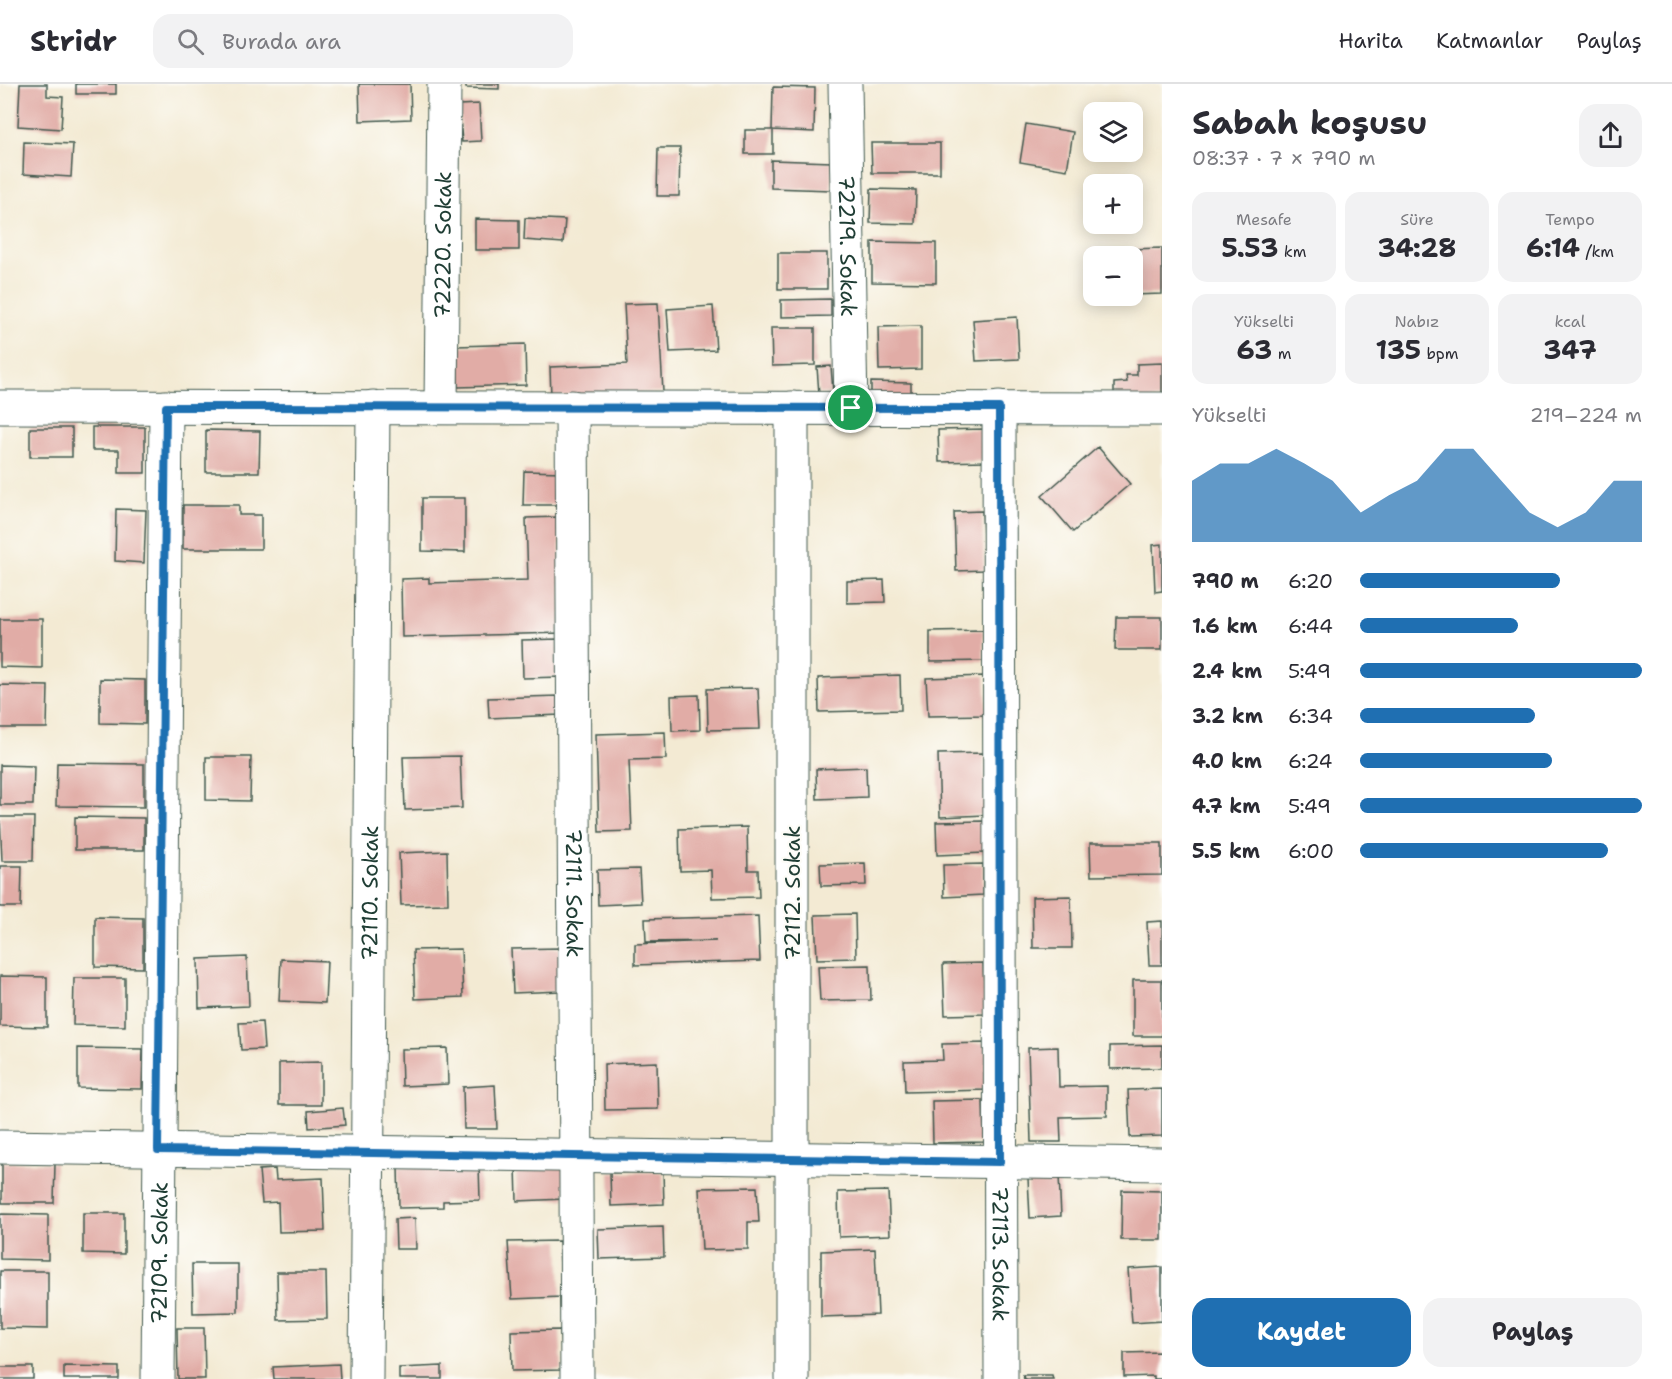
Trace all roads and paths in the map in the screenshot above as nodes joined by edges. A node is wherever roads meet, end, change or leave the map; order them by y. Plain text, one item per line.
1 (444, 84) edge
2 (845, 84) edge
3 (0, 407) edge
4 (166, 407) junction
5 (374, 407) junction
6 (441, 407) junction
7 (572, 407) junction
8 (792, 408) junction
9 (851, 408) junction
10 (999, 408) junction
11 (1162, 409) edge
12 (0, 1147) edge
13 (158, 1150) junction
14 (368, 1153) junction
15 (576, 1156) junction
16 (792, 1158) junction
17 (1000, 1162) junction
18 (1162, 1164) edge
19 (158, 1379) edge
20 (366, 1379) edge
21 (577, 1379) edge
22 (792, 1379) edge
23 (1001, 1379) edge

1 - 6 street, 72220. Sokak
2 - 9 street, 72219. Sokak
3 - 4 street
4 - 5 street
4 - 13 street, 72109. Sokak
5 - 6 street
5 - 14 street, 72110. Sokak
6 - 7 street
7 - 8 street
7 - 15 street, 72111. Sokak
8 - 9 street
8 - 16 street, 72112. Sokak
9 - 10 street
10 - 11 street
10 - 17 street, 72113. Sokak
12 - 13 street
13 - 14 street
13 - 19 street, 72109. Sokak
14 - 15 street
14 - 20 street, 72110. Sokak
15 - 16 street
15 - 21 street, 72111. Sokak
16 - 17 street
16 - 22 street, 72112. Sokak
17 - 18 street
17 - 23 street, 72113. Sokak

